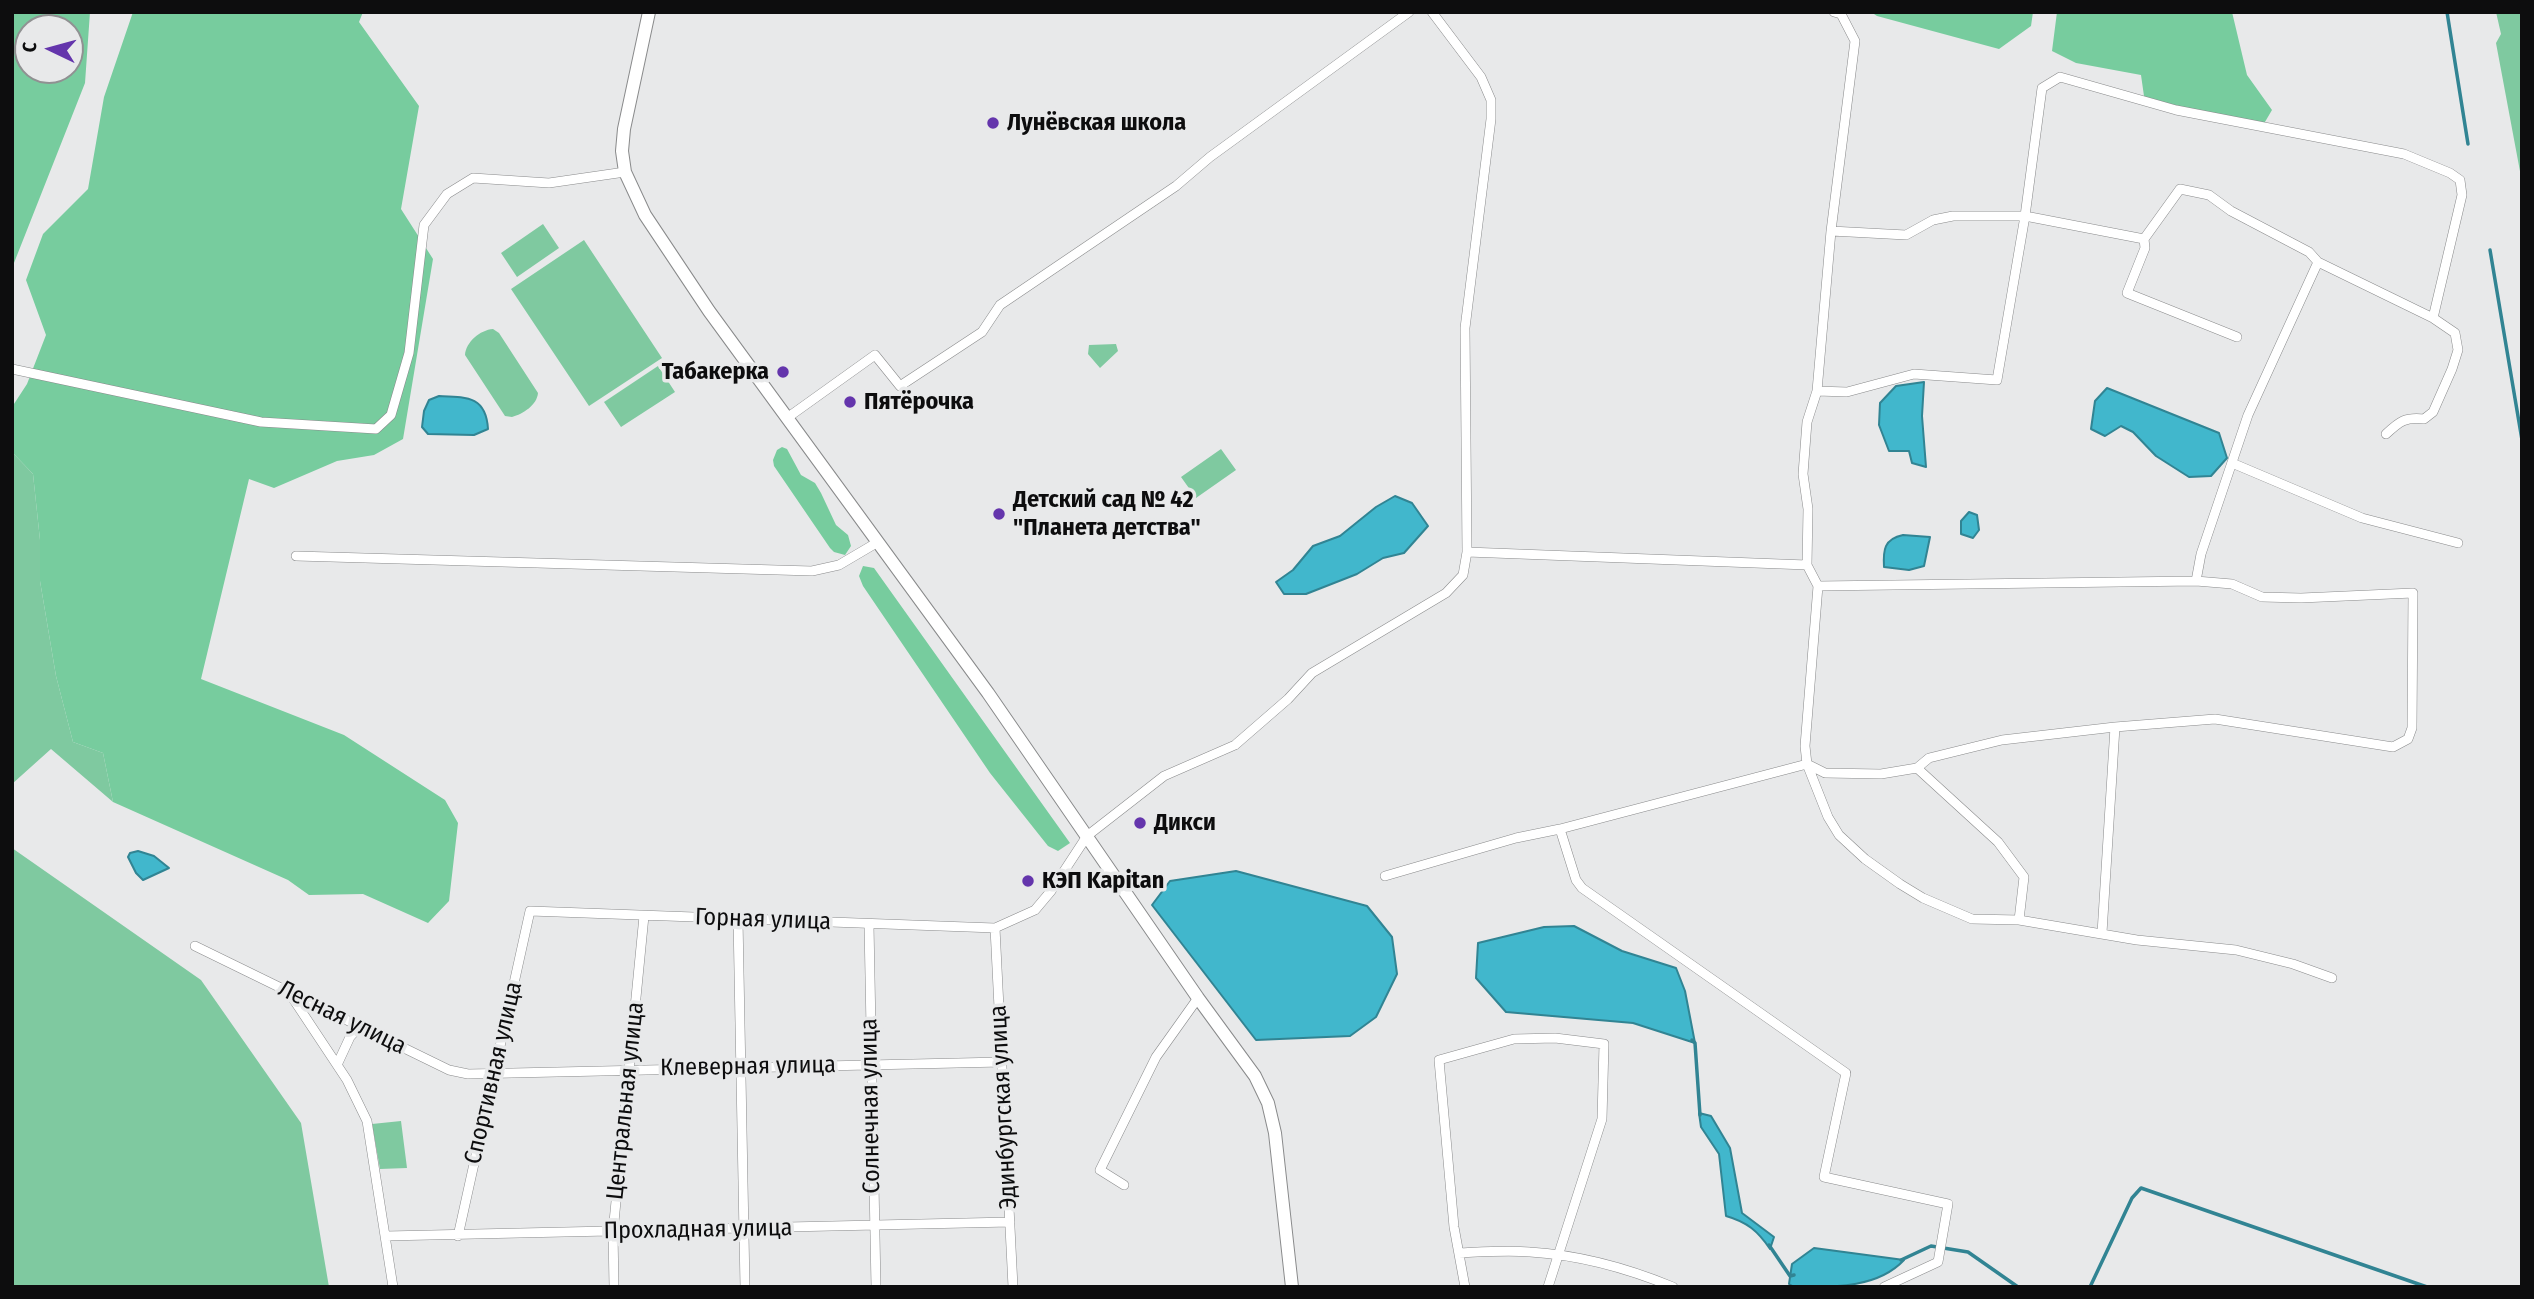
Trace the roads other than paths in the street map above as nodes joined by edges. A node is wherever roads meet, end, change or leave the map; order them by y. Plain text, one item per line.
1 (649, 12) edge
2 (1409, 12) edge
3 (1432, 12) edge
4 (1834, 12) edge
5 (625, 172) junction
6 (2025, 216) junction
7 (1831, 231) junction
8 (2144, 239) junction
9 (2318, 262) junction
10 (2433, 318) junction
11 (2237, 337) dead end
12 (12, 369) edge
13 (1817, 391) junction
14 (787, 418) junction
15 (2386, 434) dead end
16 (2232, 463) junction
17 (878, 542) junction
18 (2458, 543) dead end
19 (1467, 552) junction
20 (296, 556) dead end
21 (1807, 565) junction
22 (2196, 581) junction
23 (1818, 586) junction
24 (2115, 727) junction
25 (1807, 764) junction
26 (1917, 768) junction
27 (1560, 830) junction
28 (1087, 836) junction
29 (1385, 876) dead end
30 (530, 911) joint
31 (644, 916) junction
32 (737, 919) junction
33 (2019, 920) junction
34 (869, 925) junction
35 (995, 928) junction
36 (2102, 933) junction
37 (195, 946) dead end
38 (2333, 978) dead end
39 (289, 993) junction
40 (1198, 998) junction
41 (359, 1027) junction
42 (1002, 1062) junction
43 (337, 1065) junction
44 (870, 1065) junction
45 (740, 1067) junction
46 (629, 1070) junction
47 (494, 1073) junction
48 (1124, 1185) dead end
49 (1010, 1222) junction
50 (873, 1226) junction
51 (744, 1228) junction
52 (613, 1232) junction
53 (386, 1236) junction
54 (458, 1236) junction
55 (1459, 1253) junction
56 (1560, 1255) junction
57 (393, 1287) edge
58 (614, 1287) edge
59 (745, 1287) edge
60 (876, 1287) edge
61 (1013, 1287) edge
62 (1292, 1287) edge
63 (1465, 1287) edge
64 (1548, 1287) edge
65 (1673, 1287) edge
66 (1884, 1287) edge

1 - 5 street
2 - 14 street
3 - 19 street
4 - 7 street
5 - 12 street
5 - 14 street
6 - 7 street
6 - 8 street
6 - 10 street
6 - 13 street
7 - 13 street
8 - 9 street
8 - 11 street
9 - 10 street
9 - 16 street
10 - 15 street
13 - 21 street
14 - 17 street
16 - 18 street
16 - 22 street
17 - 20 street
17 - 28 street
19 - 21 street
19 - 28 street
21 - 23 street
22 - 23 street
22 - 24 street
23 - 25 street
24 - 26 street
24 - 36 street
25 - 26 street
25 - 27 street
25 - 33 street
26 - 33 street
27 - 29 street
27 - 66 street
28 - 35 street
28 - 40 street
30 - 31 street, Горная улица
30 - 47 street, Спортивная улица
31 - 32 street, Горная улица
31 - 46 street, Центральная улица
32 - 34 street, Горная улица
32 - 45 street
33 - 36 street
34 - 35 street, Горная улица
34 - 44 street, Солнечная улица
35 - 42 street, Эдинбургская улица
36 - 38 street
37 - 39 street, Лесная улица
39 - 41 street, Лесная улица
39 - 43 street
40 - 48 street
40 - 62 street
41 - 43 street
41 - 47 street, Лесная улица
42 - 44 street, Клеверная улица
42 - 49 street, Эдинбургская улица
43 - 53 street
44 - 45 street, Клеверная улица
44 - 50 street, Солнечная улица
45 - 46 street, Клеверная улица
45 - 51 street
46 - 47 street, Клеверная улица
46 - 52 street, Центральная улица
47 - 54 street, Спортивная улица
49 - 50 street, Прохладная улица
49 - 61 street, Эдинбургская улица
50 - 51 street, Прохладная улица
50 - 60 street, Солнечная улица
51 - 52 street, Прохладная улица
51 - 59 street
52 - 54 street, Прохладная улица
52 - 58 street, Центральная улица
53 - 54 street, Прохладная улица
53 - 57 street
55 - 56 street
55 - 56 street
55 - 63 street
56 - 64 street
56 - 65 street

